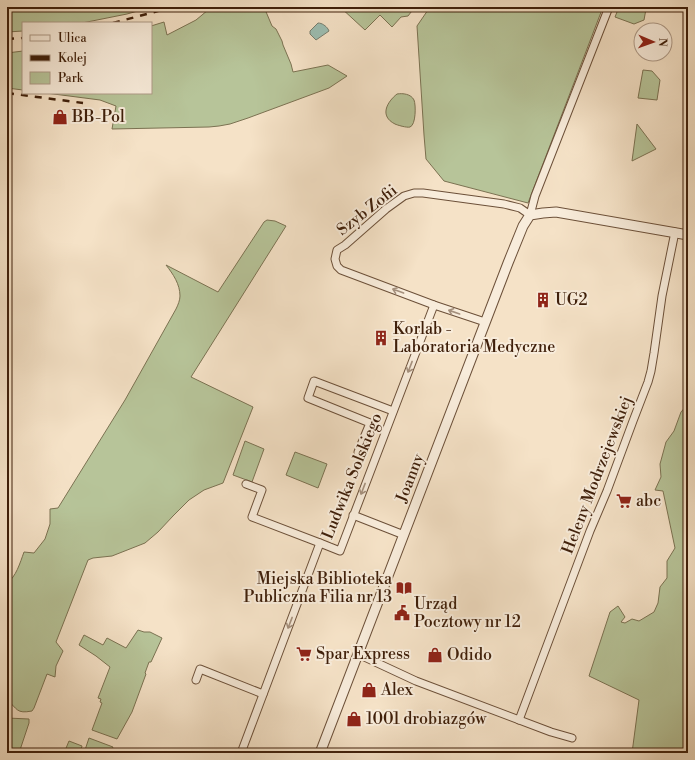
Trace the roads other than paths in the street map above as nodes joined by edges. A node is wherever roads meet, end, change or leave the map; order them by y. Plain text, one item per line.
1 (609, 7) edge
2 (530, 215) junction
3 (674, 232) junction
4 (688, 235) edge
5 (434, 305) junction
6 (485, 322) junction
7 (393, 411) junction
8 (358, 452) dead end
9 (246, 484) dead end
10 (353, 515) junction
11 (404, 535) junction
12 (320, 544) junction
13 (358, 654) junction
14 (196, 680) dead end
15 (263, 694) junction
16 (520, 720) junction
17 (572, 738) dead end
18 (241, 753) edge
19 (320, 753) edge

1 - 2 street
2 - 3 street
5 -> 2 street, Szyb Zofii
2 - 6 street, Joanny
3 - 4 street
3 - 16 street, Heleny Modrzejewskiej
6 -> 5 street
5 -> 7 street, Ludwika Solskiego
6 - 11 street, Joanny
7 - 8 street
7 -> 10 street, Ludwika Solskiego
9 - 12 street
10 - 11 street
10 - 12 street, Ludwika Solskiego
11 - 13 street, Joanny
12 -> 15 street, Ludwika Solskiego
13 - 16 street
13 - 19 street, Joanny
14 - 15 street
15 - 18 street, Ludwika Solskiego
16 - 17 street

